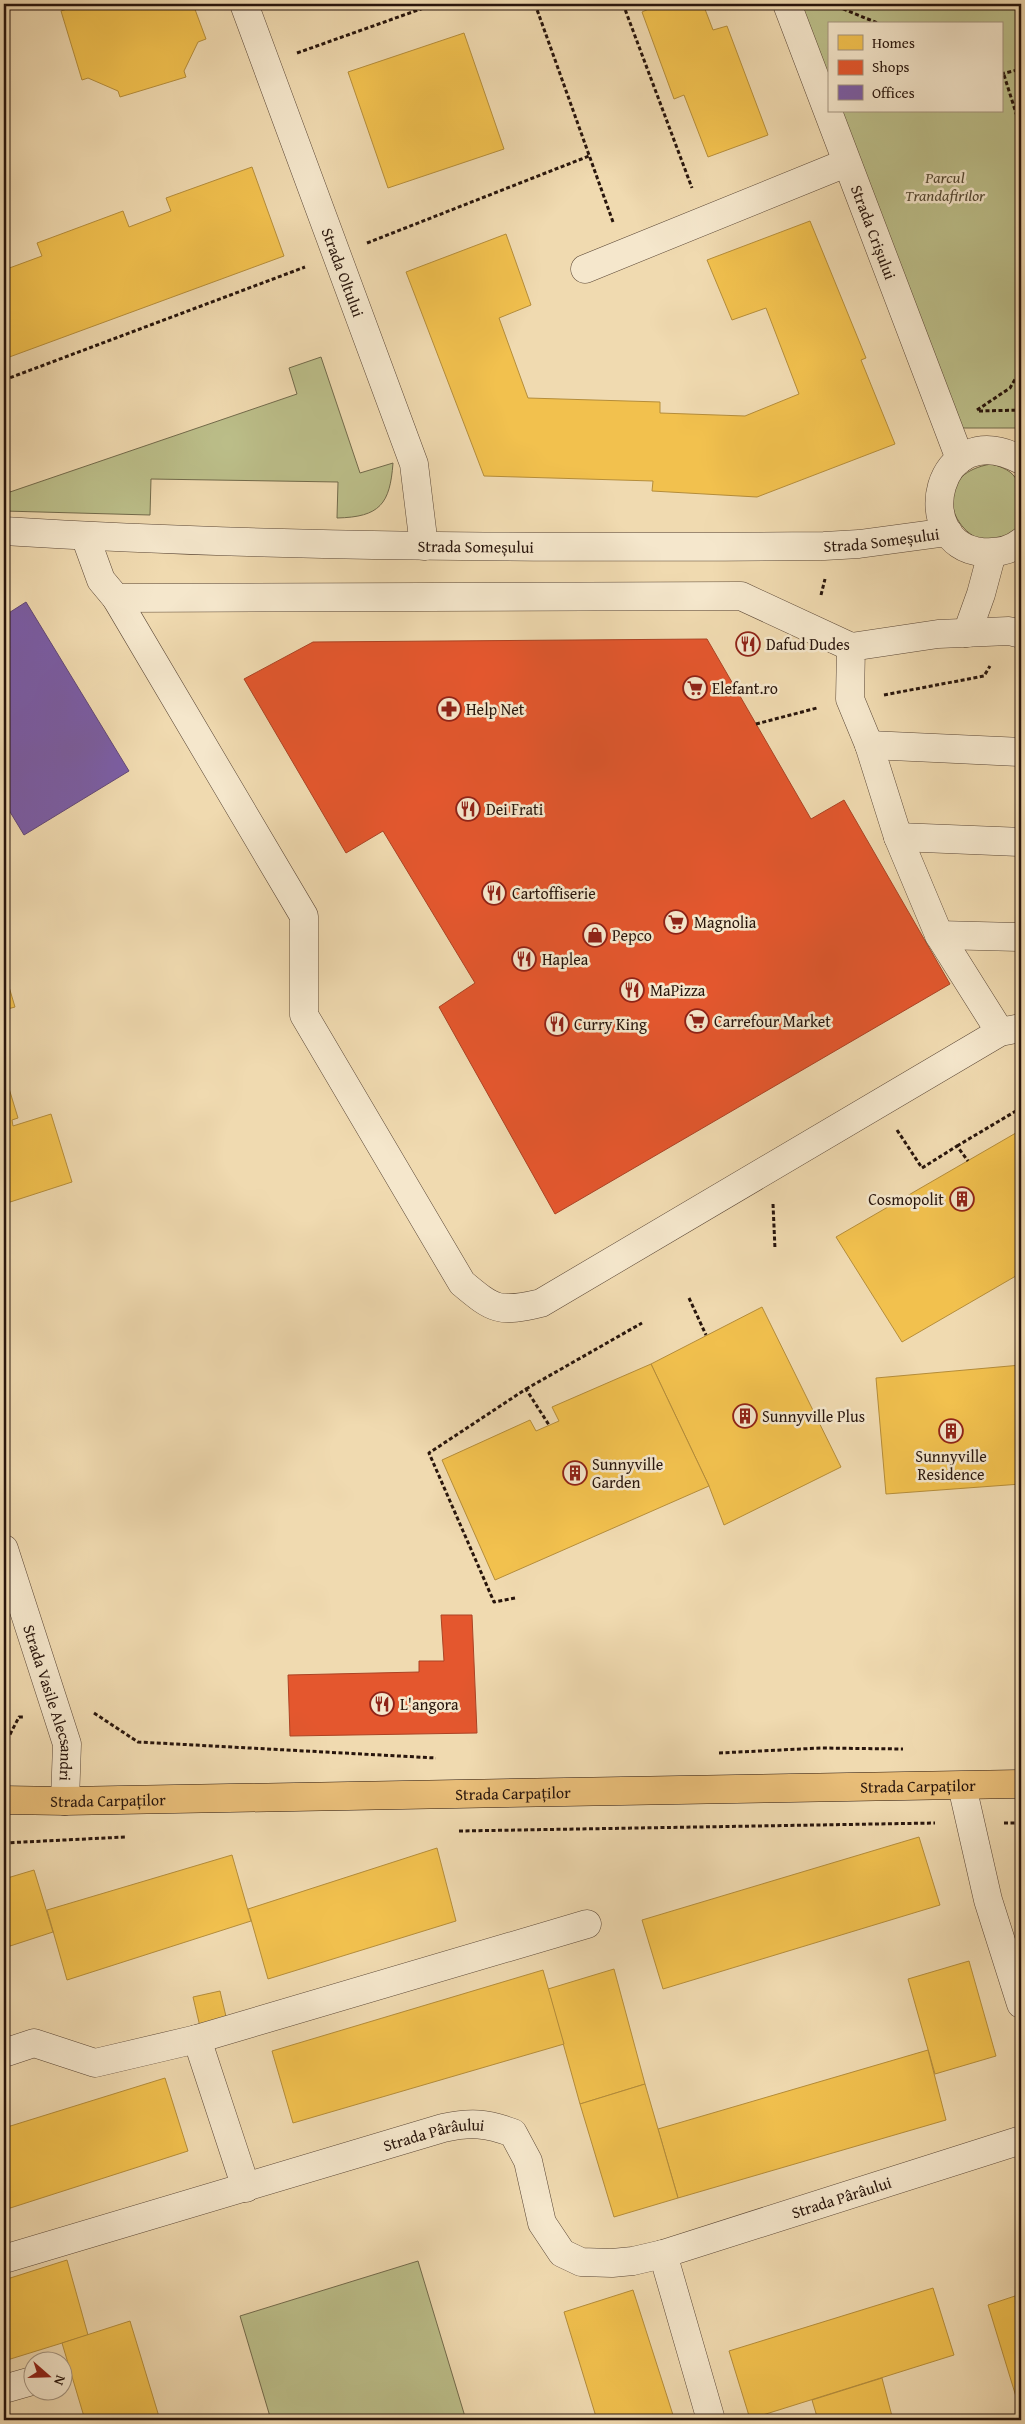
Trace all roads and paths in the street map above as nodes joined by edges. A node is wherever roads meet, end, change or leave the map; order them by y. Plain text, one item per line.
1 (244, 4) edge
2 (435, 4) edge
3 (535, 4) edge
4 (623, 4) edge
5 (787, 4) edge
6 (831, 4) edge
7 (875, 22) edge
8 (265, 64) junction
9 (1021, 69) edge
10 (1003, 74) edge
11 (1021, 129) edge
12 (589, 156) junction
13 (846, 163) junction
14 (704, 220) junction
15 (624, 253) junction
16 (336, 255) junction
17 (585, 269) dead end
18 (1021, 369) edge
19 (4, 380) edge
20 (950, 429) junction
21 (960, 459) junction
22 (1021, 460) edge
23 (4, 531) edge
24 (948, 532) junction
25 (85, 536) junction
26 (1021, 542) edge
27 (424, 546) junction
28 (824, 546) junction
29 (992, 553) junction
30 (116, 598) junction
31 (811, 628) junction
32 (1015, 632) edge
33 (966, 633) junction
34 (851, 647) junction
35 (850, 699) junction
36 (756, 724) dead end
37 (869, 745) junction
38 (1021, 752) edge
39 (898, 837) junction
40 (1021, 842) edge
41 (939, 934) junction
42 (1021, 937) edge
43 (1011, 1030) edge
44 (880, 1103) junction
45 (1021, 1108) edge
46 (957, 1146) junction
47 (968, 1161) dead end
48 (689, 1298) dead end
49 (642, 1323) dead end
50 (706, 1335) dead end
51 (526, 1389) junction
52 (548, 1425) dead end
53 (4, 1549) edge
54 (515, 1598) dead end
55 (91, 1711) dead end
56 (907, 1749) dead end
57 (714, 1753) dead end
58 (442, 1758) dead end
59 (1021, 1784) edge
60 (962, 1786) junction
61 (4, 1800) edge
62 (66, 1801) junction
63 (970, 1823) junction
64 (1021, 1823) edge
65 (451, 1831) dead end
66 (132, 1836) dead end
67 (4, 1843) edge
68 (587, 1924) dead end
69 (1021, 2004) edge
70 (197, 2040) junction
71 (4, 2053) edge
72 (1021, 2140) edge
73 (246, 2188) junction
74 (663, 2254) junction
75 (4, 2259) edge
76 (22, 2384) edge
77 (4, 2390) edge
78 (711, 2420) edge

1 - 8 street, Strada Oltului
2 - 8 path
3 - 12 path
4 - 14 path
5 - 13 street, Strada Crișului
6 - 7 path
8 - 16 street, Strada Oltului
9 - 10 path
10 - 11 path
12 - 15 path
12 - 16 path
13 - 14 street
13 - 20 street, Strada Crișului
14 - 15 street
15 - 17 street
16 - 19 path
16 - 27 street, Strada Oltului
18 - 20 path
20 - 21 street, Strada Crișului
21 - 22 street
21 - 24 street, Strada Someșului
23 - 25 street, Strada Someșului
24 - 28 street, Strada Someșului
24 - 29 street, Strada Someșului
25 - 27 street, Strada Someșului
25 - 30 street
26 - 29 street
27 - 28 street, Strada Someșului
28 - 31 path
29 - 33 street
30 - 31 street
30 - 44 street
31 - 34 street
32 - 33 street
32 - 35 path
33 - 34 street
34 - 35 street
35 - 36 path
35 - 37 street
37 - 38 street
37 - 39 street
39 - 40 street
39 - 41 street
41 - 42 street
41 - 43 street
43 - 44 street
44 - 46 path
45 - 46 path
46 - 47 path
48 - 50 path
49 - 51 path
51 - 52 path
51 - 54 path
53 - 62 street, Strada Vasile Alecsandri
55 - 58 path
56 - 57 path
59 - 60 main road, Strada Carpaților
60 - 62 main road, Strada Carpaților
60 - 63 street
61 - 62 main road, Strada Carpaților
63 - 64 path
63 - 65 path
63 - 69 street
66 - 67 path
68 - 70 street
70 - 71 street
70 - 73 street
72 - 74 street, Strada Pârâului
73 - 74 street, Strada Pârâului
73 - 75 street, Strada Pârâului
74 - 78 street
76 - 77 street

